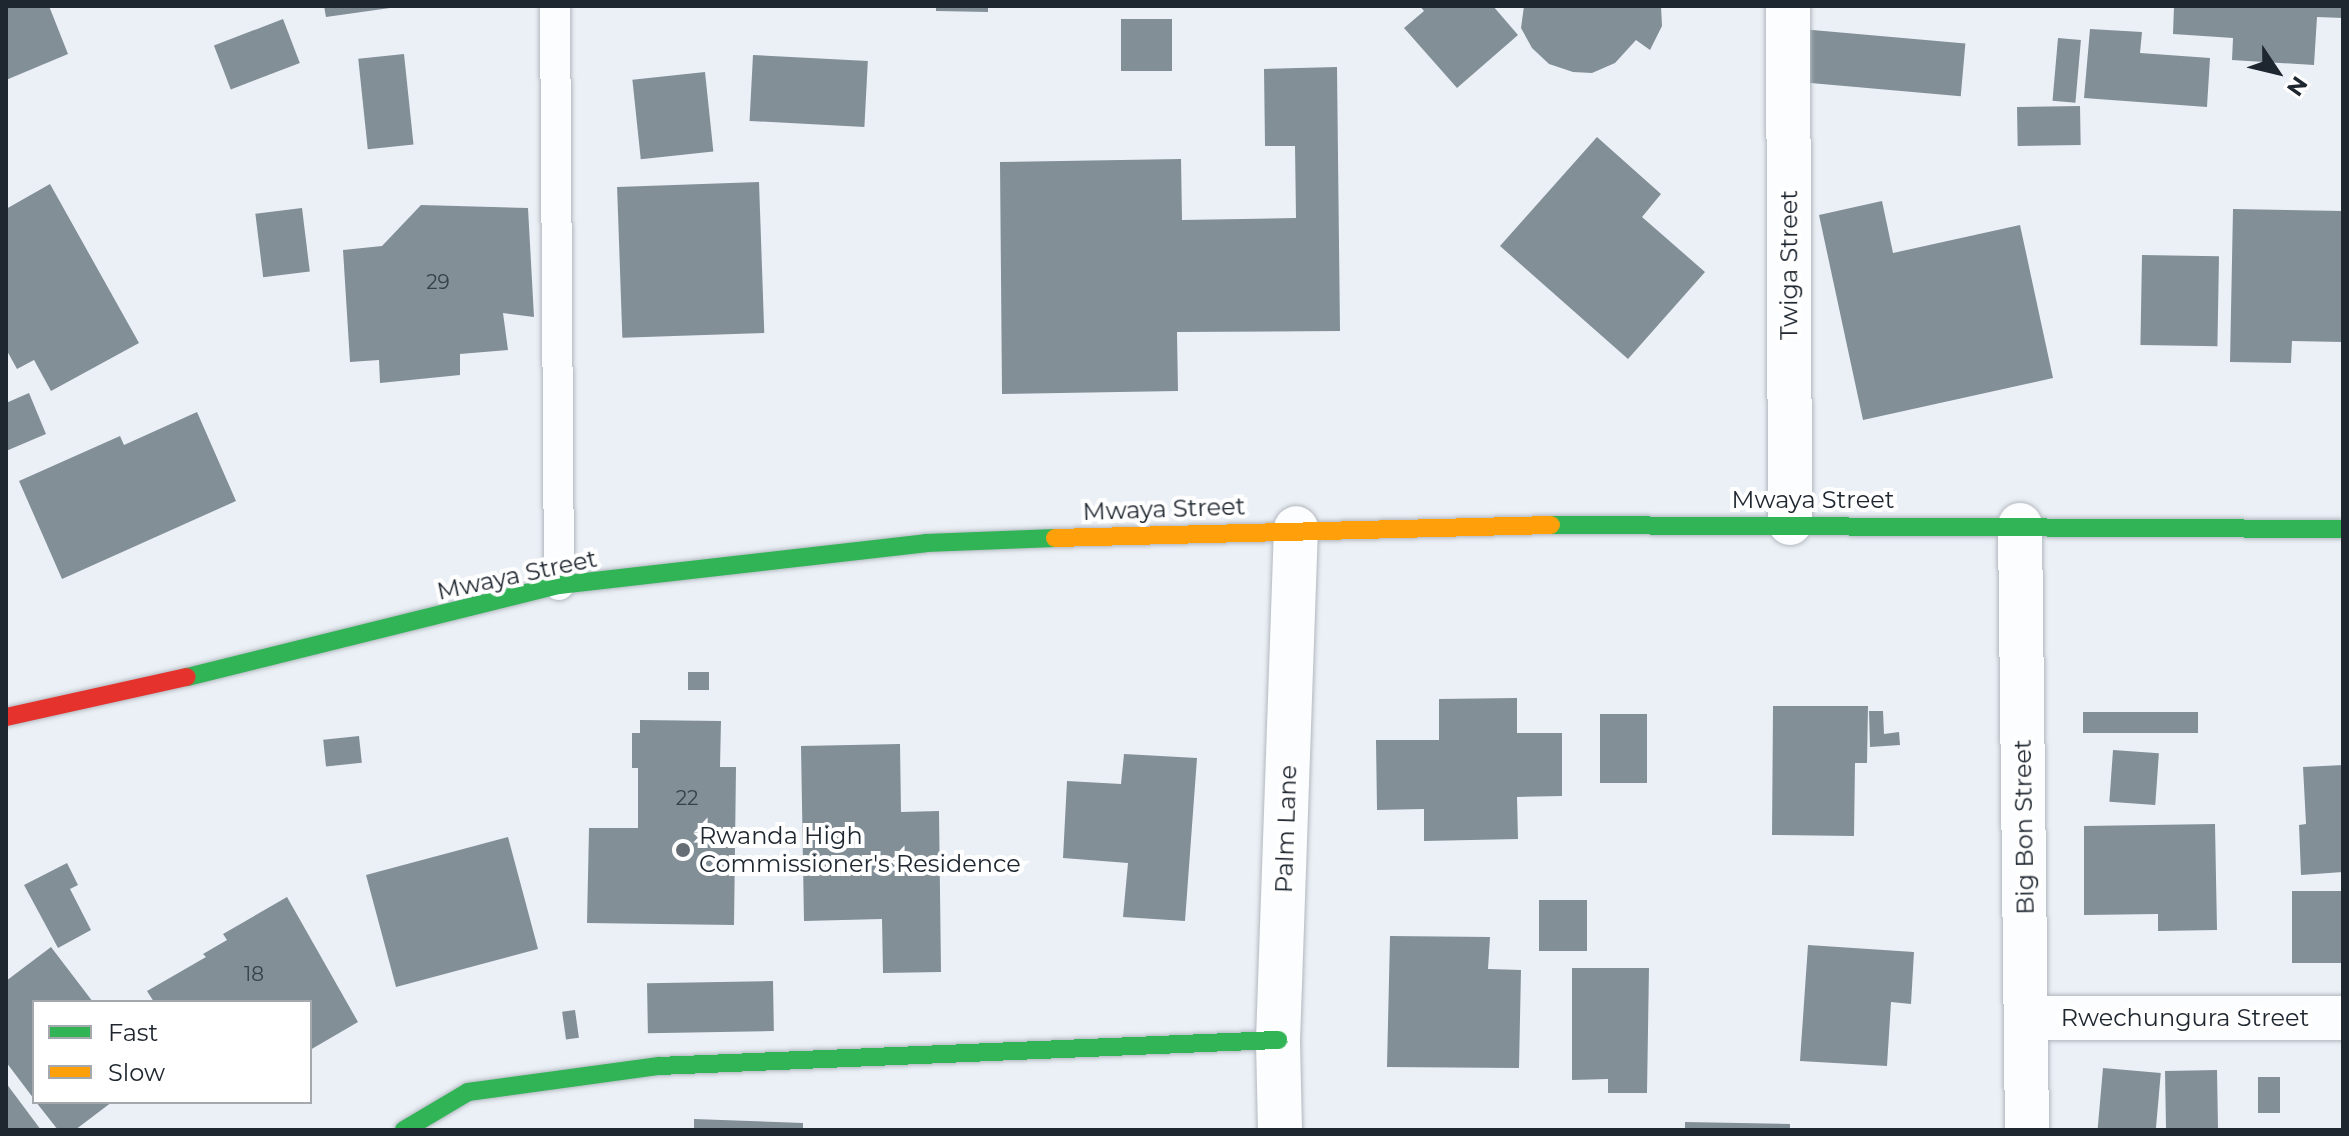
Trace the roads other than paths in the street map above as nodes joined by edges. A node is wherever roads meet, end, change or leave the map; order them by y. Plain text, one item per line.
1 (555, 6) edge
2 (1788, 6) edge
3 (1790, 523) junction
4 (2020, 525) junction
5 (1296, 528) junction
6 (2343, 529) edge
7 (559, 585) junction
8 (6, 717) edge
9 (2027, 1018) junction
10 (2343, 1018) edge
11 (1278, 1040) junction
12 (404, 1130) edge
13 (1280, 1130) edge
14 (2027, 1130) edge

1 - 7 lane
2 - 3 street, Twiga Street
3 - 4 street, Mwaya Street
3 - 5 street, Mwaya Street
4 - 6 street, Mwaya Street
4 - 9 street, Big Bon Street
5 - 7 street, Mwaya Street
5 - 11 street, Palm Lane
7 - 8 street, Mwaya Street
9 - 10 street, Rwechungura Street
9 - 14 street, Big Bon Street
11 - 12 street
11 - 13 street, Palm Lane

